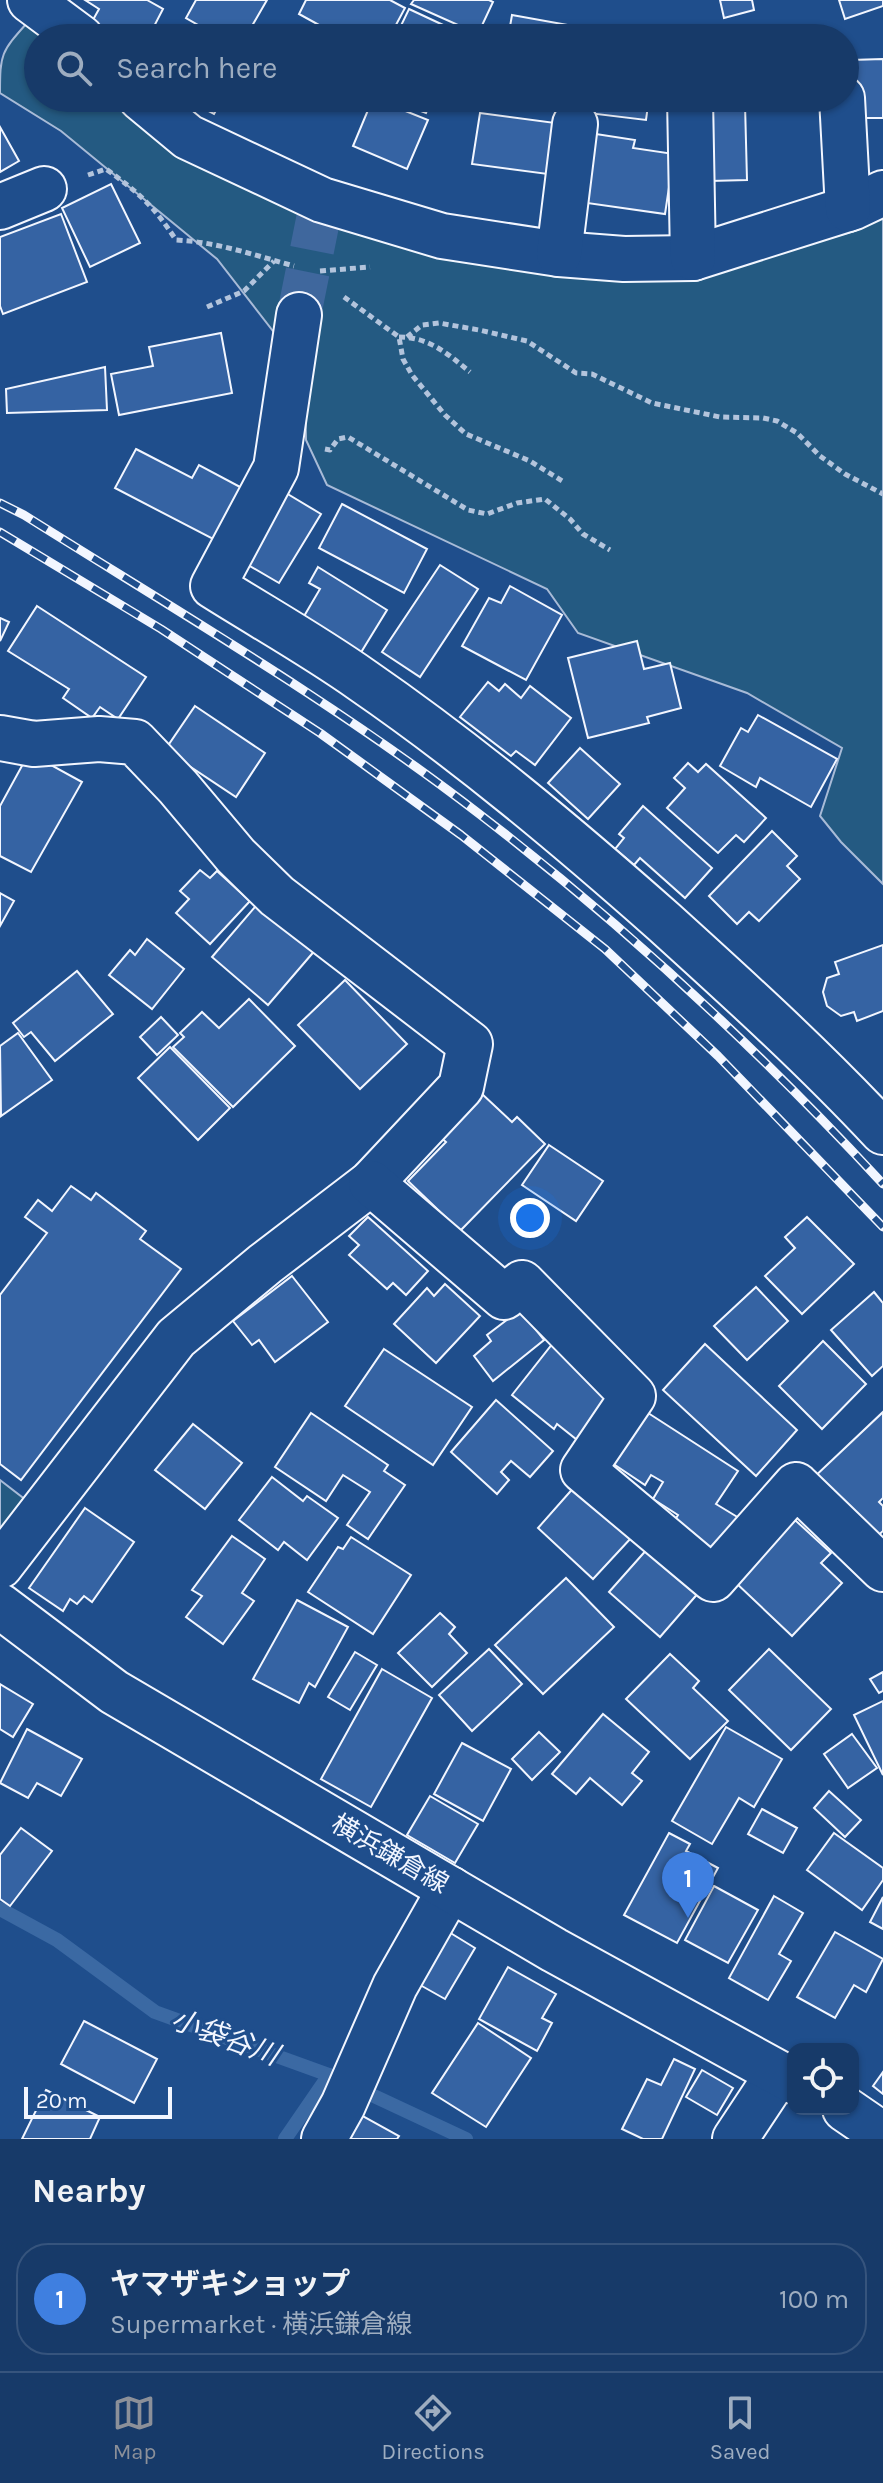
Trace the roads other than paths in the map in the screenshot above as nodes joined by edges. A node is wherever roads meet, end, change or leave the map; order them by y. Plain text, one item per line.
1 (30, 0) edge
2 (64, 24) edge
3 (158, 112) edge
4 (690, 112) edge
5 (845, 112) edge
6 (575, 124) dead end
7 (44, 189) road end
8 (865, 201) edge
9 (0, 207) edge
10 (559, 254) junction
11 (693, 258) junction
12 (309, 297) tunnel mouth
13 (0, 738) edge
14 (883, 1132) edge
15 (371, 1183) junction
16 (0, 1566) edge
17 (883, 1569) edge
18 (0, 1606) edge
19 (450, 1889) junction
20 (785, 2077) edge
21 (854, 2115) edge
22 (883, 2135) edge
23 (324, 2139) edge
24 (735, 2139) edge

1 - 2 street
3 - 10 street
4 - 11 street
5 - 8 street
6 - 10 street
7 - 9 street
8 - 11 street
10 - 11 street
12 - 14 street
13 - 15 street
15 - 16 street
15 - 17 street
18 - 19 street, 横浜鎌倉線
19 - 20 street, 横浜鎌倉線
19 - 23 street
20 - 24 street
21 - 22 street

